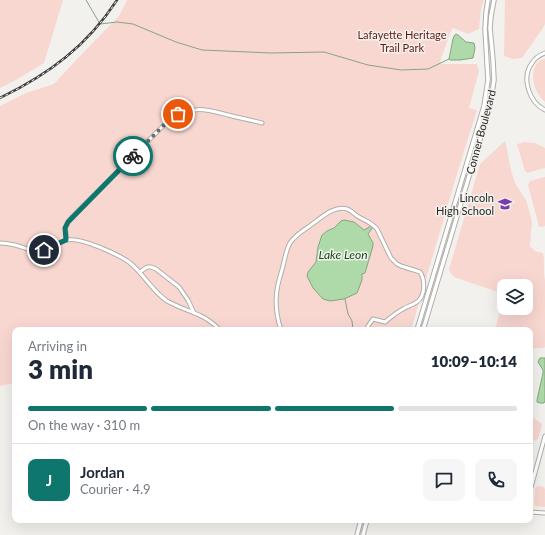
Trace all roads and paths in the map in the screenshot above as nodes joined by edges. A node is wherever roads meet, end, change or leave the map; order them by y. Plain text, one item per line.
1 (488, 0) edge
2 (494, 0) edge
3 (545, 53) edge
4 (545, 110) edge
5 (481, 117) junction
6 (486, 118) junction
7 (262, 123) dead end
8 (66, 240) junction
9 (0, 243) edge
10 (140, 272) junction
11 (194, 313) junction
12 (216, 327) edge
13 (280, 327) edge
14 (368, 327) edge
15 (418, 327) edge
16 (424, 327) edge
17 (545, 436) edge
18 (533, 480) edge
19 (533, 512) edge
20 (545, 513) edge
21 (360, 523) edge
22 (366, 523) edge
23 (357, 535) edge
24 (363, 535) edge

1 - 5 main road, Conner Boulevard
2 - 6 main road, Conner Boulevard
3 - 4 street
5 - 6 main road
5 - 15 main road, Conner Boulevard
6 - 16 main road, Conner Boulevard
7 - 8 street
8 - 9 street
8 - 10 street
10 - 11 street
10 - 11 street
11 - 12 street
13 - 14 street
17 - 18 street
19 - 20 street
21 - 23 main road
22 - 24 main road

